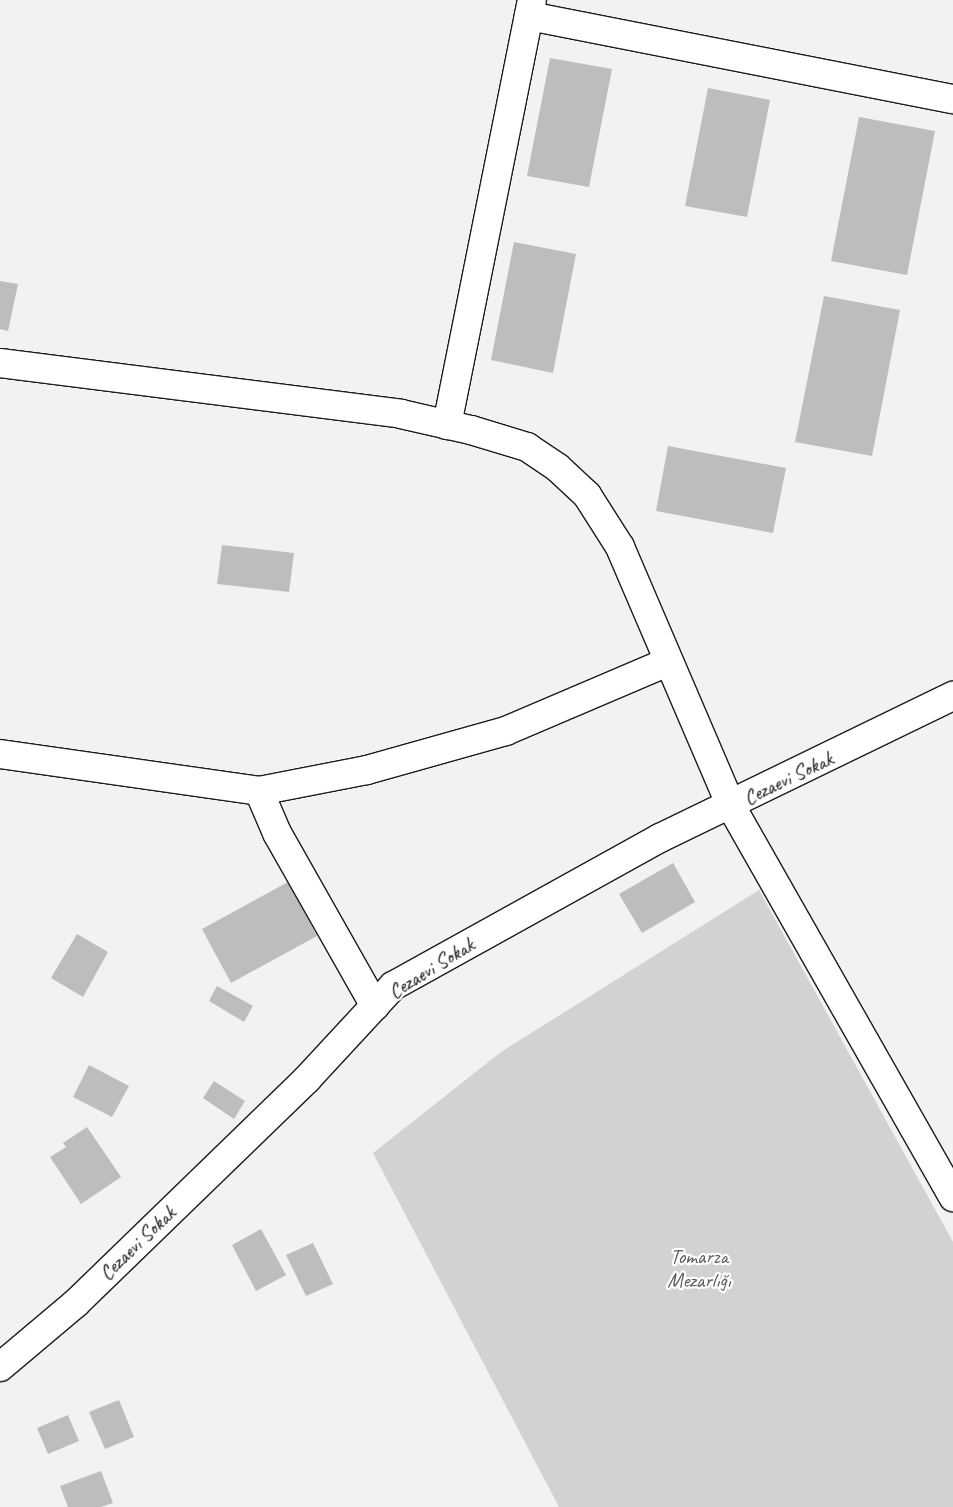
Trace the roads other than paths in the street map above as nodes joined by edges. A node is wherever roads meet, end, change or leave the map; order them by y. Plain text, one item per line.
1 (530, 8) edge
2 (953, 99) edge
3 (0, 363) edge
4 (447, 425) junction
5 (668, 662) junction
6 (953, 696) edge
7 (0, 754) edge
8 (259, 791) junction
9 (731, 806) junction
10 (375, 1006) junction
11 (953, 1197) edge
12 (0, 1367) edge

1 - 2 street
1 - 4 street
3 - 4 street
4 - 5 street
5 - 8 street
5 - 9 street
6 - 9 street, Cezaevi Sokak
7 - 8 street
8 - 10 street
9 - 10 street, Cezaevi Sokak
9 - 11 street
10 - 12 street, Cezaevi Sokak

